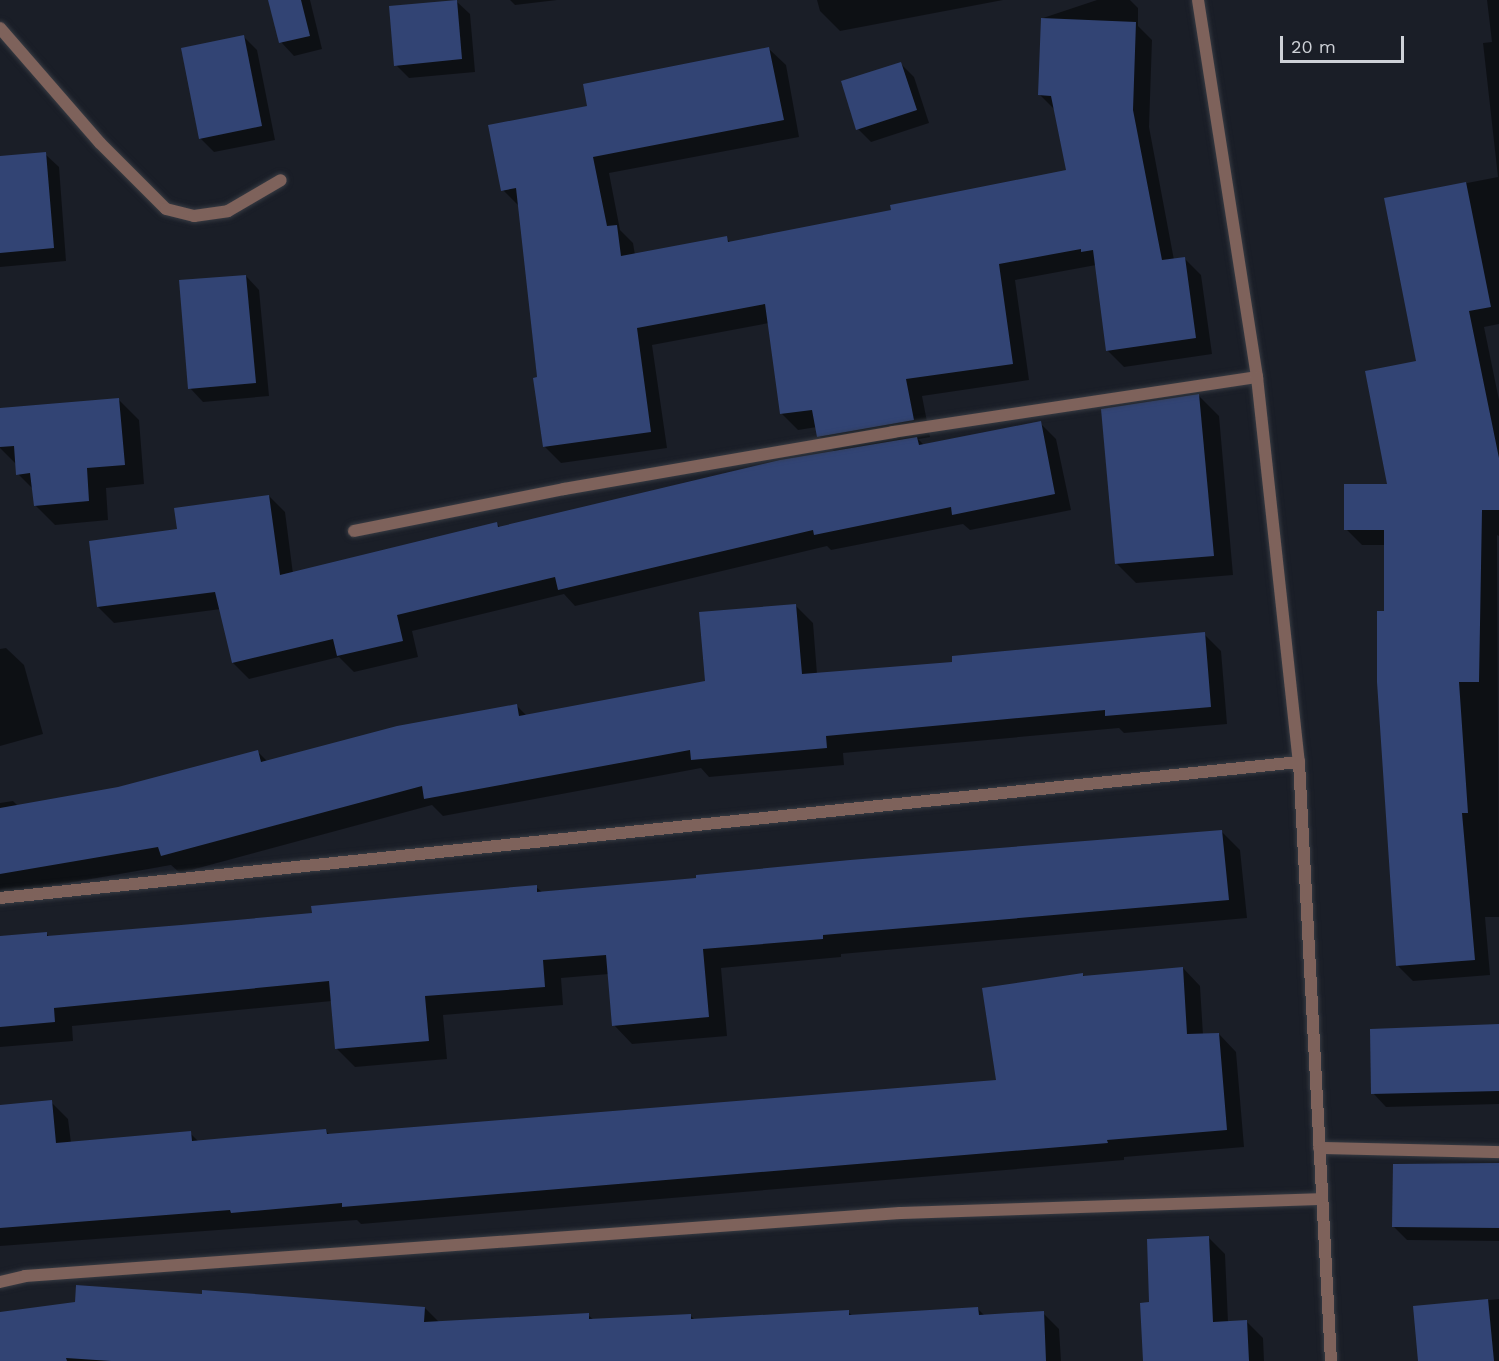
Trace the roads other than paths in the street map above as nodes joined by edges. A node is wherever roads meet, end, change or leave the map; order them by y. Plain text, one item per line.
1 (1198, 0) edge
2 (0, 28) edge
3 (281, 180) dead end
4 (1257, 377) junction
5 (354, 531) dead end
6 (1299, 762) junction
7 (0, 898) edge
8 (1319, 1148) junction
9 (1499, 1152) edge
10 (1320, 1199) junction
11 (0, 1282) edge
12 (1331, 1361) edge

1 - 4 street
2 - 3 street
4 - 5 street
4 - 6 street
6 - 7 street
6 - 8 street
8 - 9 street
8 - 10 street
10 - 11 street
10 - 12 street

